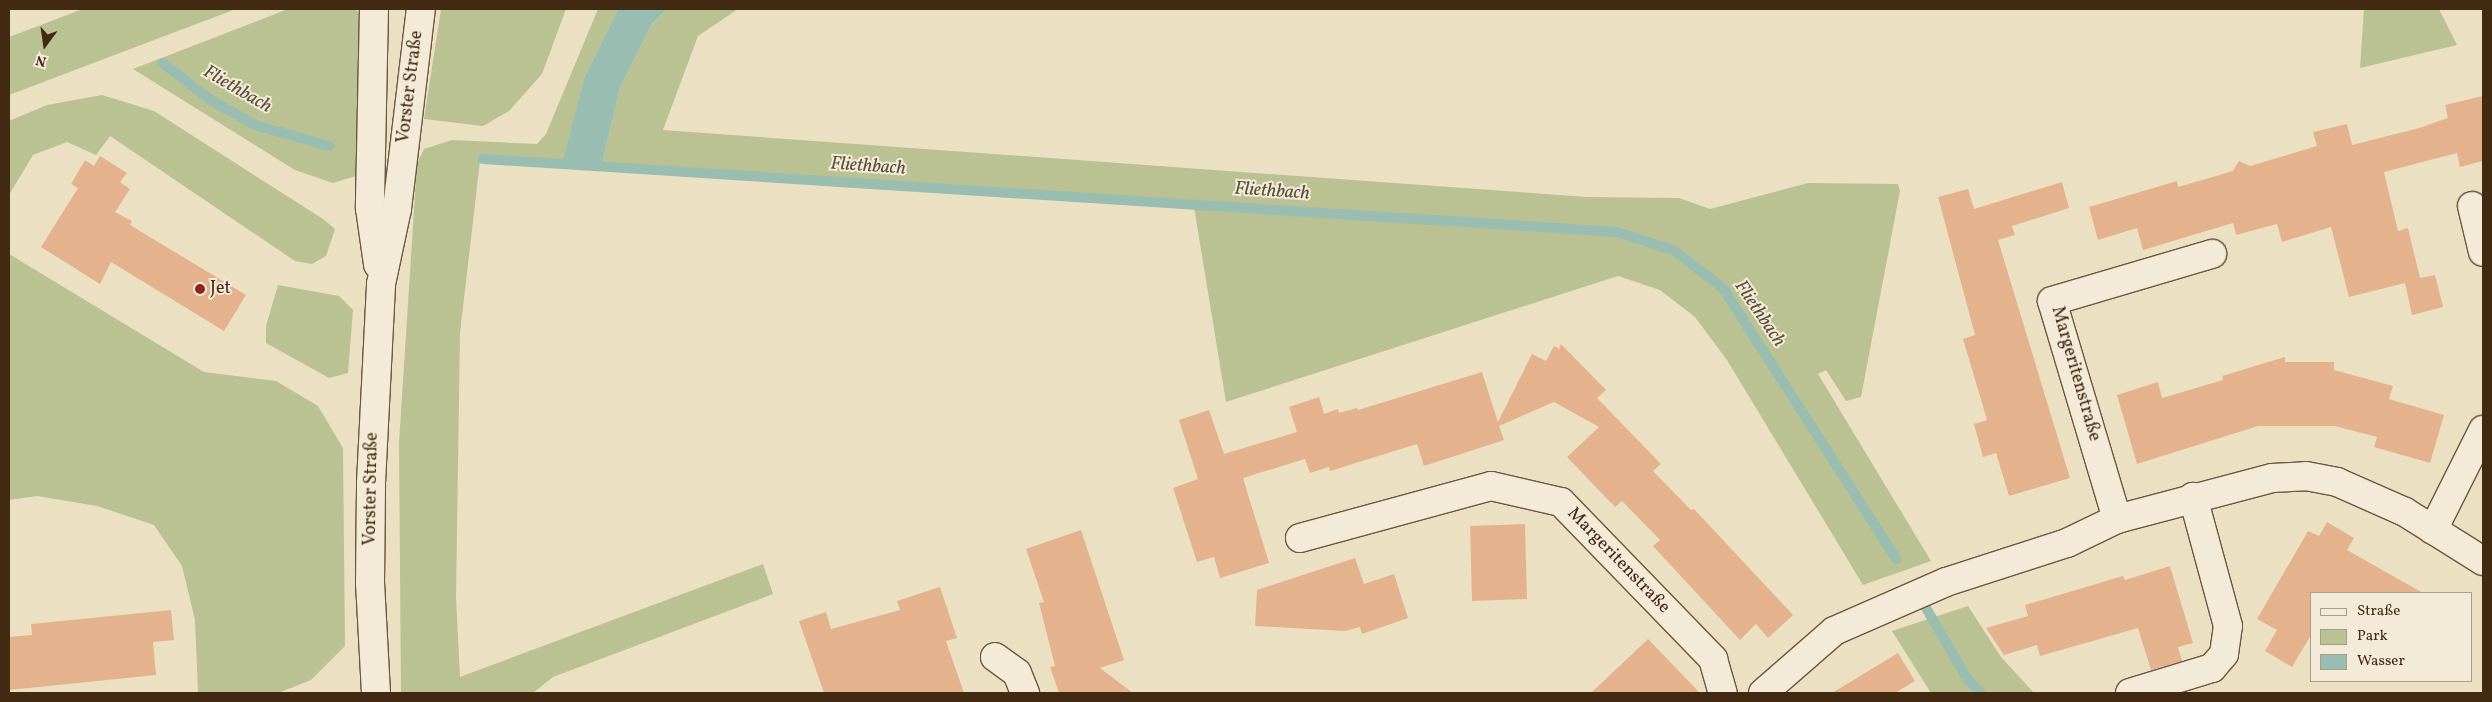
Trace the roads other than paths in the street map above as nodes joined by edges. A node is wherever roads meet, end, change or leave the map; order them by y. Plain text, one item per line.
1 (374, 9) edge
2 (421, 9) edge
3 (2472, 206) dead end
4 (2483, 252) edge
5 (2212, 254) dead end
6 (381, 284) junction
7 (2483, 430) edge
8 (2193, 497) junction
9 (2117, 519) junction
10 (2433, 530) junction
11 (1300, 538) dead end
12 (2483, 561) edge
13 (995, 657) dead end
14 (376, 693) edge
15 (1026, 693) edge
16 (1723, 693) edge
17 (1763, 693) edge
18 (2130, 693) edge

1 - 6 street, Vorster Straße
2 - 6 street, Vorster Straße
3 - 4 street
5 - 9 street, Margeritenstraße
6 - 14 street, Vorster Straße
7 - 10 street
8 - 9 street
8 - 10 street
8 - 18 street
9 - 17 street
10 - 12 street
11 - 16 street, Margeritenstraße
13 - 15 street

